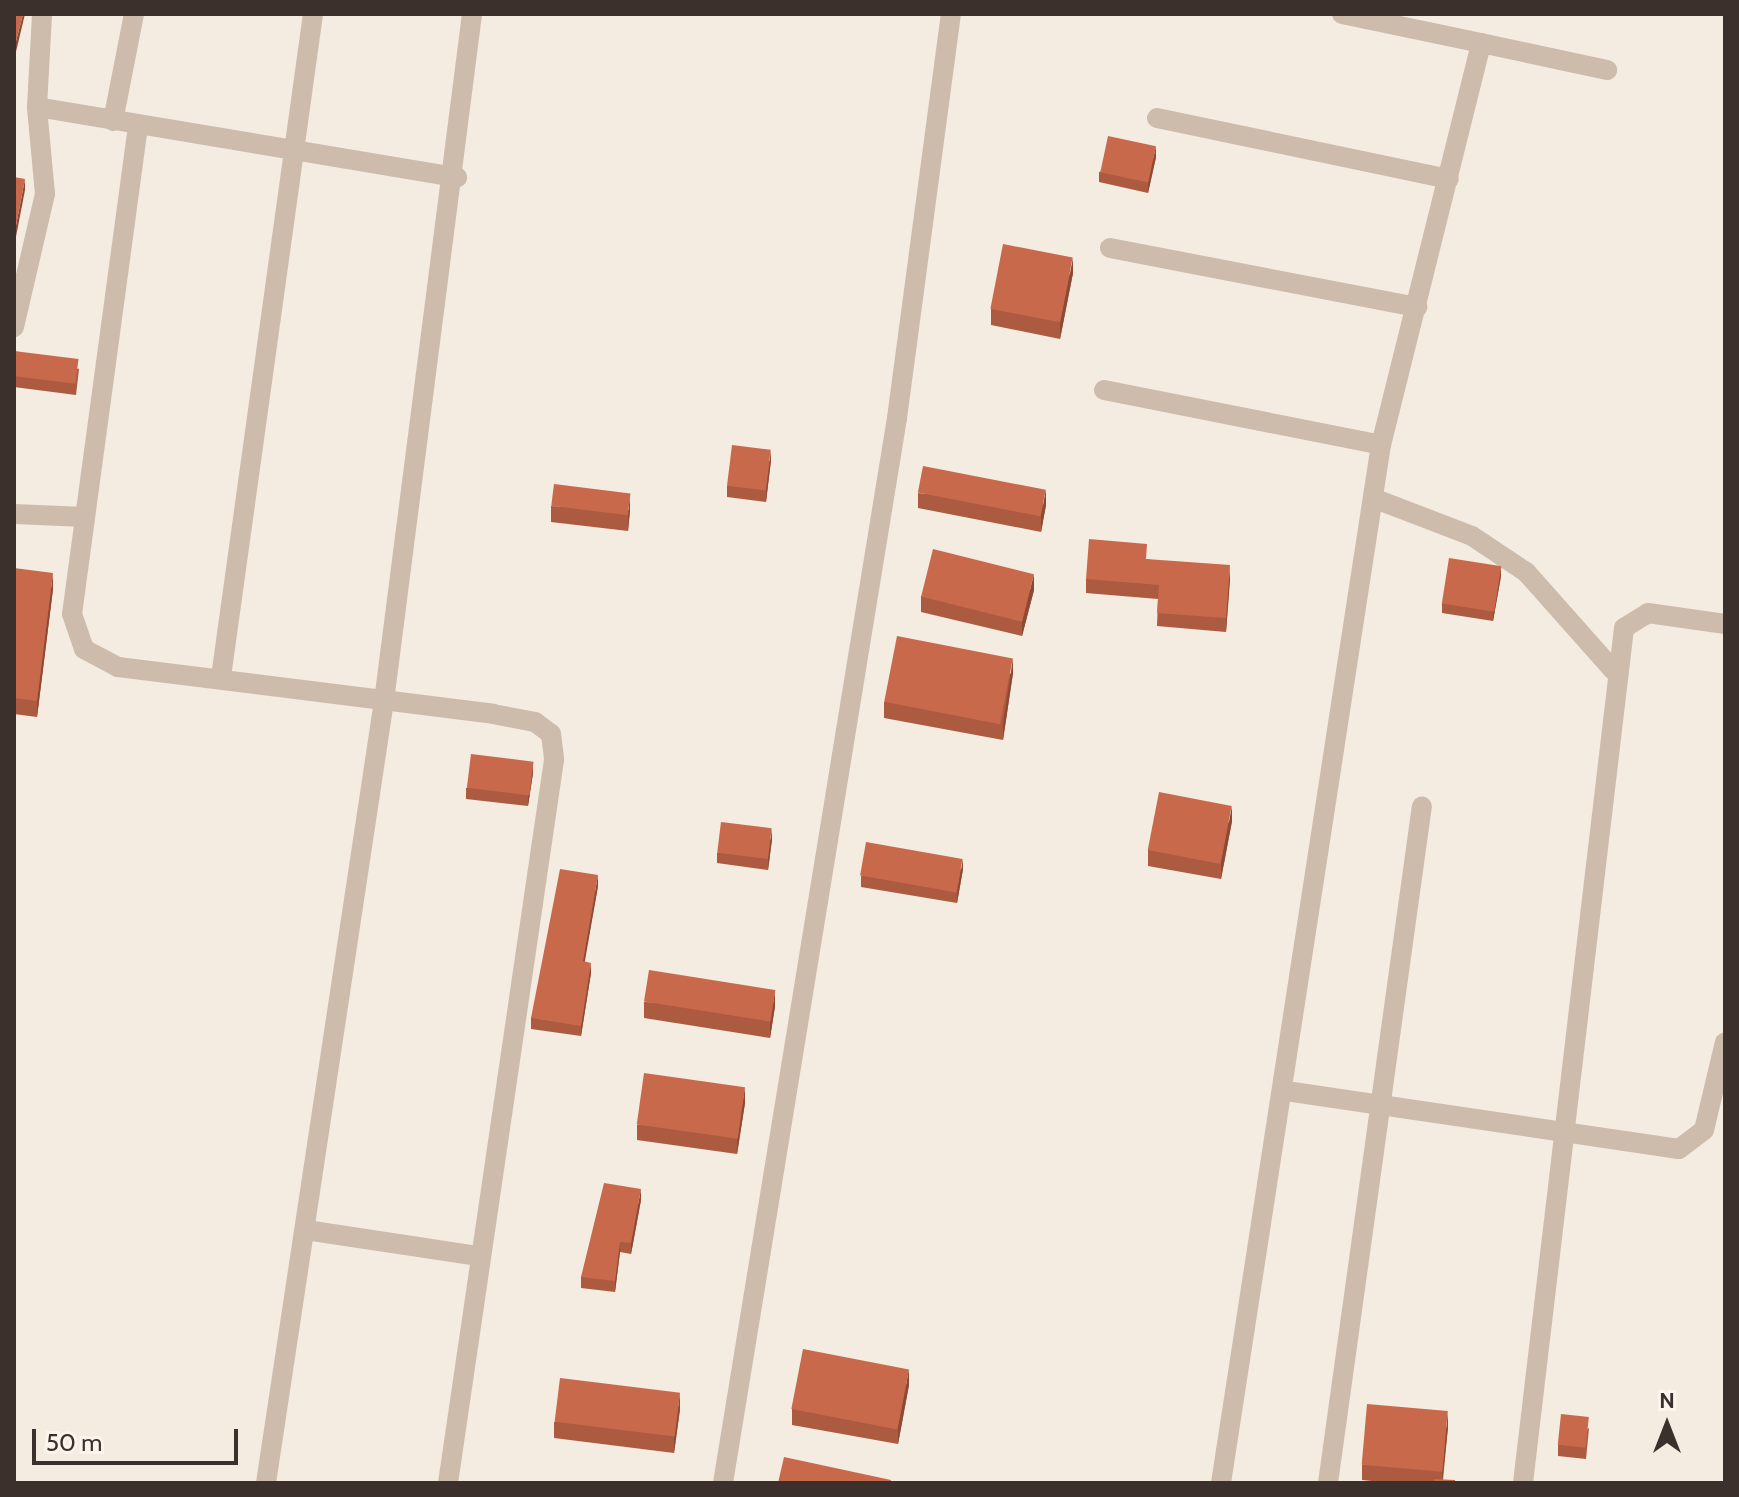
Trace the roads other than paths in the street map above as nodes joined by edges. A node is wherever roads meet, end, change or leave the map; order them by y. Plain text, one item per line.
1 (42, 14) edge
2 (134, 14) edge
3 (313, 14) edge
4 (472, 14) edge
5 (951, 14) edge
6 (1342, 14) edge
7 (1481, 43) junction
8 (1607, 70) dead end
9 (37, 107) junction
10 (1157, 118) dead end
11 (113, 121) junction
12 (138, 126) junction
13 (295, 150) junction
14 (457, 177) junction
15 (1449, 179) junction
16 (1110, 248) dead end
17 (1417, 307) junction
18 (14, 327) edge
19 (1104, 390) dead end
20 (1381, 445) junction
21 (1373, 498) junction
22 (14, 514) edge
23 (85, 517) junction
24 (1725, 624) edge
25 (1614, 671) junction
26 (221, 677) junction
27 (384, 701) junction
28 (1422, 806) dead end
29 (1725, 1042) edge
30 (1286, 1091) junction
31 (1386, 1107) junction
32 (1558, 1137) junction
33 (306, 1230) junction
34 (477, 1256) junction
35 (266, 1483) edge
36 (448, 1483) edge
37 (723, 1483) edge
38 (1221, 1483) edge
39 (1328, 1483) edge
40 (1523, 1483) edge

1 - 9 street
2 - 11 street
3 - 13 street
4 - 14 street
5 - 37 street
6 - 7 street
7 - 8 street
7 - 15 street
9 - 11 street
9 - 18 street
10 - 15 street
11 - 12 street
12 - 13 street
12 - 23 street
13 - 14 street
13 - 26 street
14 - 27 street
15 - 17 street
16 - 17 street
17 - 20 street
19 - 20 street
20 - 21 street
21 - 25 street
21 - 30 street
22 - 23 street
23 - 26 street
24 - 25 street
25 - 32 street
26 - 27 street
27 - 33 street
27 - 34 street
28 - 31 street
29 - 32 street
30 - 31 street
30 - 38 street
31 - 32 street
31 - 39 street
32 - 40 street
33 - 34 street
33 - 35 street
34 - 36 street

